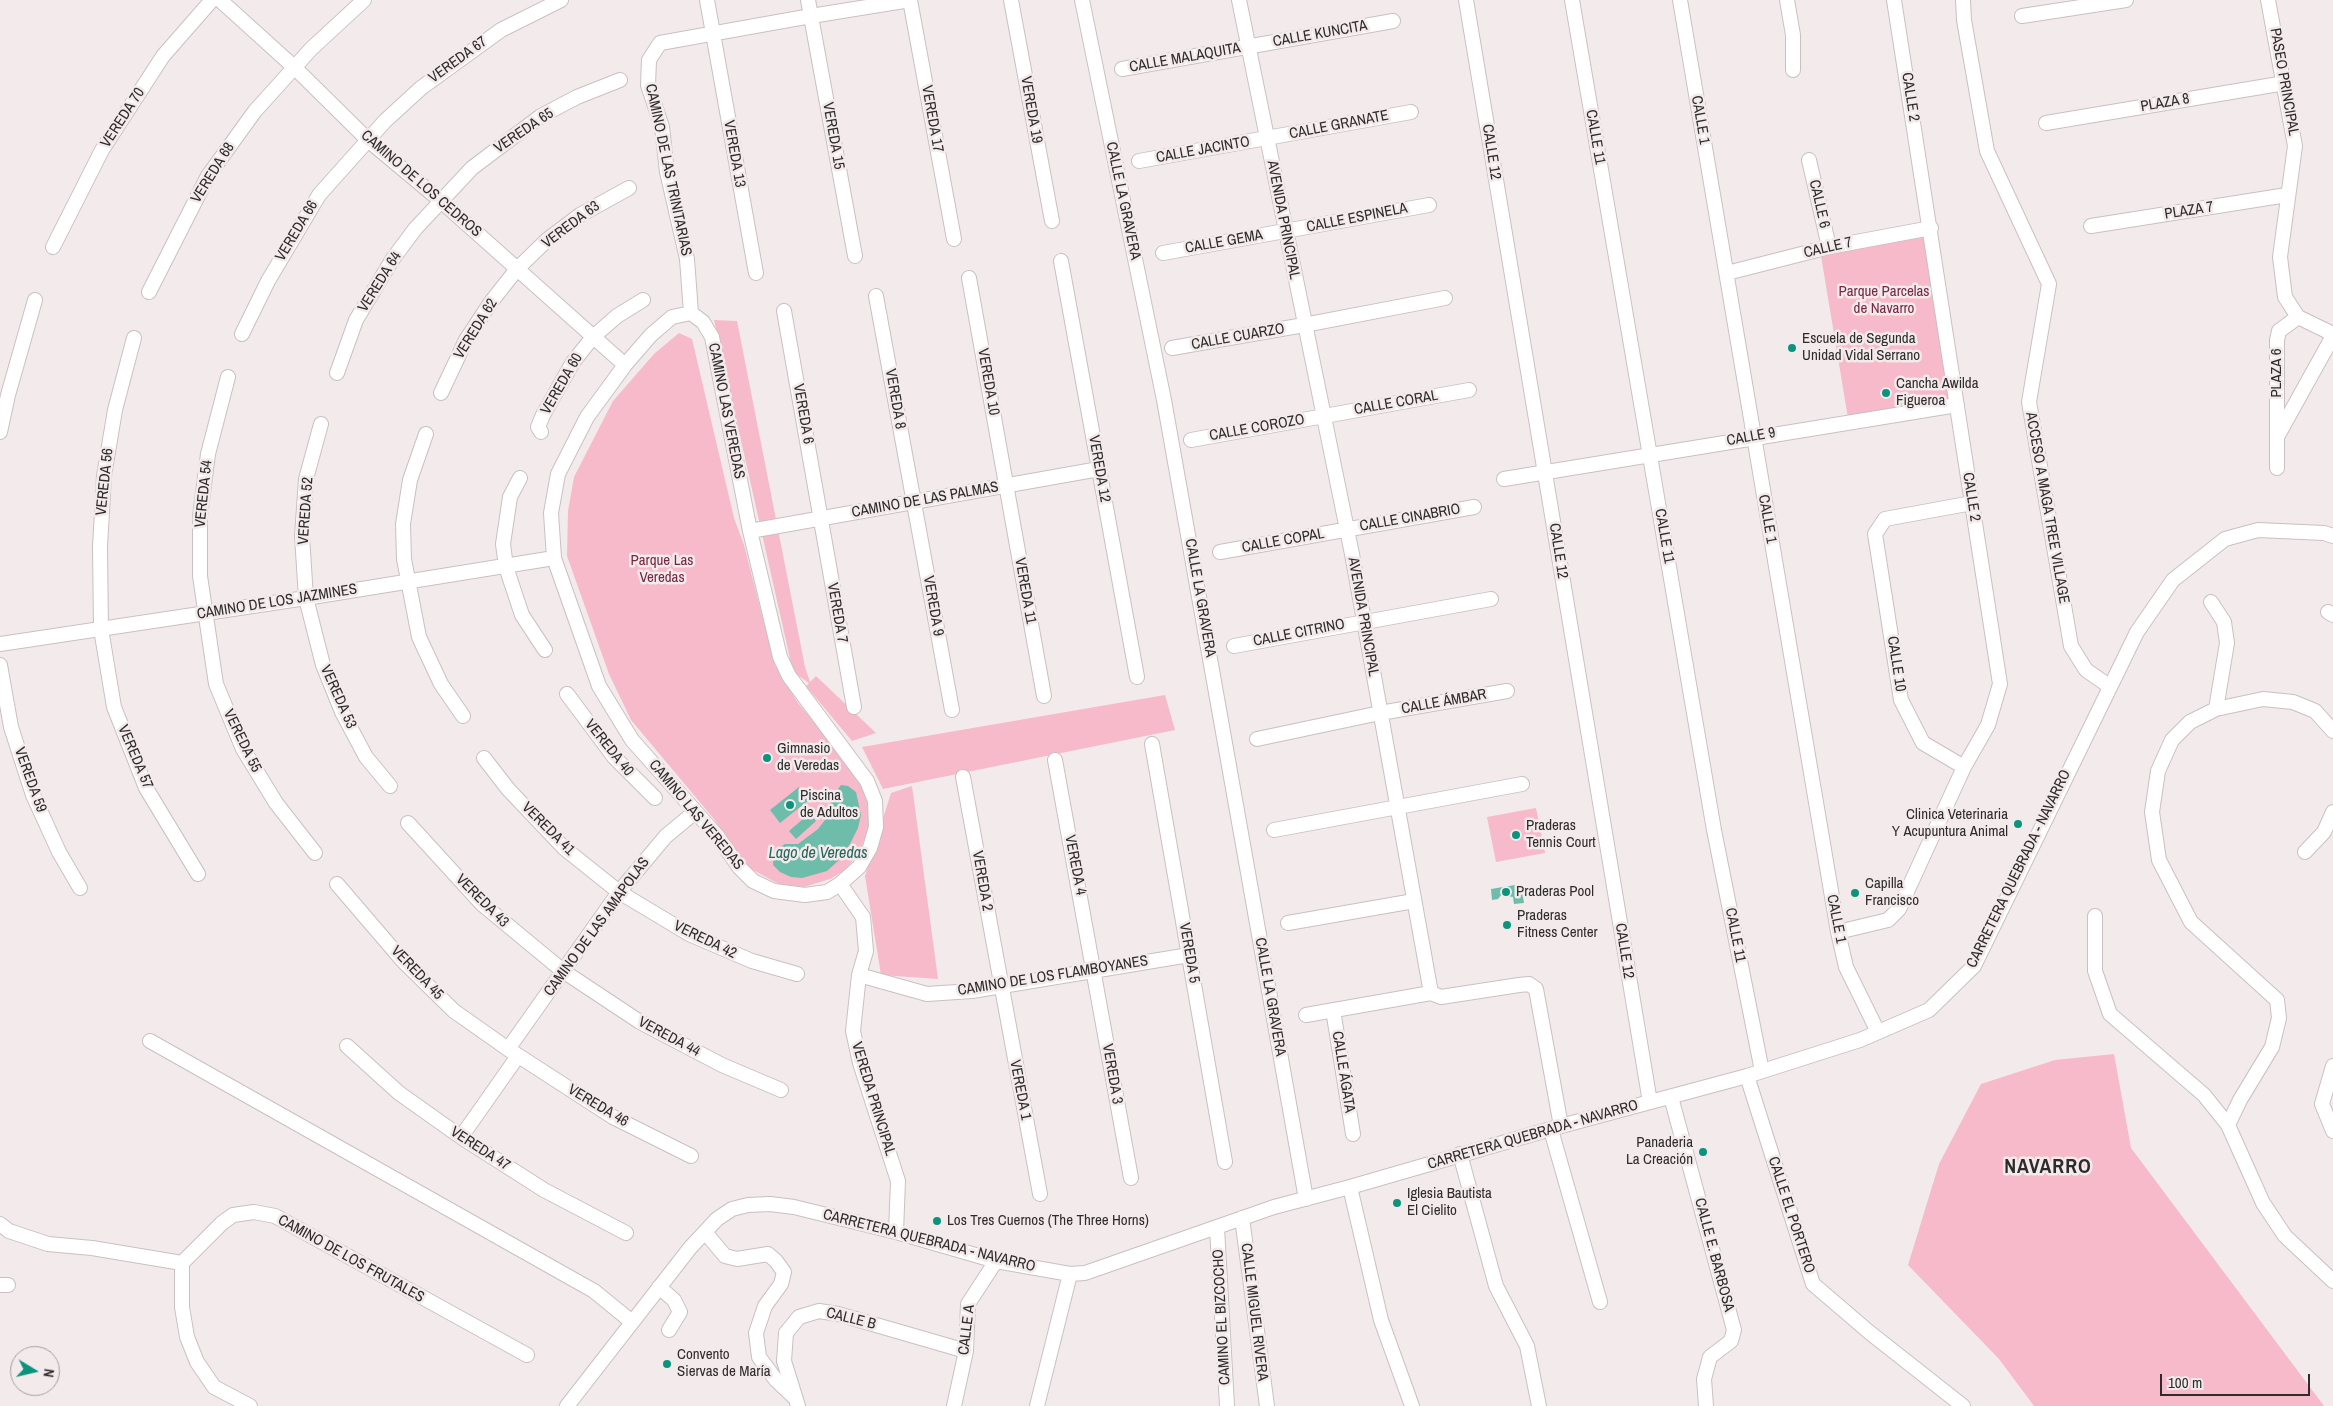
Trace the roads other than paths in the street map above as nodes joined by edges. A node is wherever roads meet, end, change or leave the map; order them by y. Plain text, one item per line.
1 (212, 0) edge
2 (220, 0) edge
3 (364, 0) edge
4 (561, 0) edge
5 (707, 0) edge
6 (808, 0) edge
7 (910, 0) edge
8 (1011, 0) edge
9 (1082, 0) edge
10 (1239, 0) edge
11 (1466, 0) edge
12 (1572, 0) edge
13 (1680, 0) edge
14 (1787, 0) edge
15 (1894, 0) edge
16 (1963, 0) edge
17 (2126, 0) edge
18 (2268, 0) edge
19 (811, 16) junction
20 (2022, 16) dead end
21 (1393, 21) dead end
22 (713, 34) junction
23 (1248, 47) junction
24 (294, 67) junction
25 (1122, 69) dead end
26 (1793, 70) dead end
27 (620, 80) dead end
28 (2284, 83) junction
29 (1411, 112) dead end
30 (2046, 123) dead end
31 (1267, 139) junction
32 (368, 140) junction
33 (1808, 160) dead end
34 (1139, 161) dead end
35 (629, 188) dead end
36 (2287, 196) junction
37 (441, 201) junction
38 (1429, 205) dead end
39 (1052, 221) dead end
40 (2090, 226) dead end
41 (1931, 228) junction
42 (1286, 232) junction
43 (954, 239) dead end
44 (53, 247) dead end
45 (1829, 247) junction
46 (1163, 253) dead end
47 (854, 256) dead end
48 (1061, 261) dead end
49 (517, 269) junction
50 (1727, 273) junction
51 (756, 274) dead end
52 (969, 278) dead end
53 (149, 292) dead end
54 (876, 296) dead end
55 (1445, 298) dead end
56 (35, 300) dead end
57 (643, 300) dead end
58 (784, 311) dead end
59 (691, 313) junction
60 (2298, 317) junction
61 (1304, 325) junction
62 (242, 334) dead end
63 (2333, 335) edge
64 (593, 337) junction
65 (134, 338) dead end
66 (1172, 348) dead end
67 (625, 365) junction
68 (337, 373) dead end
69 (228, 377) dead end
70 (1469, 390) dead end
71 (441, 393) dead end
72 (1957, 405) junction
73 (1323, 416) junction
74 (321, 424) dead end
75 (0, 432) edge
76 (541, 432) dead end
77 (426, 434) dead end
78 (1753, 436) junction
79 (2277, 438) junction
80 (1191, 440) dead end
81 (1650, 455) junction
82 (2277, 468) dead end
83 (1099, 469) junction
84 (1545, 473) junction
85 (520, 478) dead end
86 (1504, 479) dead end
87 (1006, 486) junction
88 (914, 502) junction
89 (1972, 503) junction
90 (1474, 507) dead end
91 (821, 518) junction
92 (1346, 530) junction
93 (750, 531) junction
94 (2333, 536) edge
95 (1220, 552) dead end
96 (554, 558) junction
97 (506, 567) junction
98 (407, 582) junction
99 (306, 598) junction
100 (1491, 599) dead end
101 (2210, 602) dead end
102 (205, 613) junction
103 (1364, 621) junction
104 (101, 629) junction
105 (0, 644) edge
106 (1234, 646) dead end
107 (544, 650) dead end
108 (0, 665) edge
109 (1137, 677) dead end
110 (2109, 686) junction
111 (1507, 691) dead end
112 (567, 694) dead end
113 (1044, 696) dead end
114 (854, 707) dead end
115 (2216, 709) junction
116 (952, 710) dead end
117 (1380, 713) junction
118 (463, 716) dead end
119 (2333, 731) edge
120 (1256, 739) dead end
121 (632, 740) junction
122 (1152, 744) dead end
123 (614, 757) junction
124 (484, 758) dead end
125 (1055, 760) dead end
126 (1964, 767) junction
127 (963, 778) dead end
128 (1522, 784) dead end
129 (390, 786) dead end
130 (655, 798) dead end
131 (1397, 808) junction
132 (695, 812) junction
133 (2333, 812) edge
134 (408, 823) dead end
135 (1274, 830) dead end
136 (2305, 852) dead end
137 (315, 853) dead end
138 (198, 874) dead end
139 (337, 884) dead end
140 (840, 884) junction
141 (80, 888) dead end
142 (620, 892) junction
143 (1414, 901) junction
144 (2095, 916) dead end
145 (1288, 923) dead end
146 (1838, 932) junction
147 (1189, 955) junction
148 (1094, 970) junction
149 (563, 972) junction
150 (797, 974) dead end
151 (859, 975) junction
152 (1001, 985) junction
153 (1431, 992) junction
154 (1333, 1010) junction
155 (1306, 1015) dead end
156 (1878, 1032) junction
157 (150, 1041) dead end
158 (347, 1046) dead end
159 (513, 1053) junction
160 (2333, 1066) edge
161 (1762, 1071) junction
162 (1747, 1076) junction
163 (780, 1090) dead end
164 (1671, 1096) junction
165 (1650, 1102) junction
166 (2228, 1125) junction
167 (1556, 1128) junction
168 (2333, 1130) edge
169 (1353, 1134) dead end
170 (461, 1137) junction
171 (1460, 1154) junction
172 (691, 1156) dead end
173 (1225, 1162) dead end
174 (1131, 1178) dead end
175 (1350, 1187) junction
176 (1040, 1194) dead end
177 (1306, 1198) junction
178 (1242, 1218) junction
179 (0, 1224) edge
180 (1217, 1228) junction
181 (705, 1232) junction
182 (896, 1232) junction
183 (626, 1233) dead end
184 (996, 1261) junction
185 (182, 1263) junction
186 (1070, 1274) junction
187 (2333, 1281) edge
188 (659, 1288) junction
189 (1600, 1302) dead end
190 (632, 1322) junction
191 (669, 1330) dead end
192 (966, 1351) junction
193 (527, 1355) dead end
194 (797, 1402) edge
195 (568, 1405) edge
196 (250, 1406) edge
197 (954, 1406) edge
198 (1037, 1406) edge
199 (1227, 1406) edge
200 (1267, 1406) edge
201 (1412, 1406) edge
202 (1539, 1406) edge
203 (1706, 1406) edge
204 (1963, 1406) edge

1 - 44 street, VEREDA 70
2 - 24 street, CAMINO DE LOS CEDROS
3 - 24 street, VEREDA 68
4 - 32 street, VEREDA 67
5 - 22 street, VEREDA 13
6 - 19 street, VEREDA 15
7 - 19 street, CAMINO DE LAS TRINITARIAS
7 - 43 street, VEREDA 17
8 - 39 street, VEREDA 19
9 - 177 street, CALLE LA GRAVERA
10 - 23 street, AVENIDA PRINCIPAL
11 - 84 street, CALLE 12
12 - 81 street, CALLE 11
13 - 50 street, CALLE 1
14 - 26 street
15 - 41 street, CALLE 2
16 - 110 street, ACCESO A MAGA TREE VILLAGE
17 - 20 street
18 - 28 street, PASEO PRINCIPAL
19 - 22 street, CAMINO DE LAS TRINITARIAS
19 - 47 street, VEREDA 15
21 - 23 street, CALLE KUNCITA
22 - 51 street, VEREDA 13
22 - 59 street, CAMINO DE LAS TRINITARIAS
23 - 25 street, CALLE MALAQUITA
23 - 31 street, AVENIDA PRINCIPAL
24 - 32 street, CAMINO DE LOS CEDROS
24 - 53 street, VEREDA 68
27 - 37 street, VEREDA 65
28 - 30 street, PLAZA 8
28 - 36 street, PASEO PRINCIPAL
29 - 31 street, CALLE GRANATE
31 - 34 street, CALLE JACINTO
31 - 42 street, AVENIDA PRINCIPAL
32 - 37 street, CAMINO DE LOS CEDROS
32 - 62 street, VEREDA 66
33 - 45 street, CALLE 6
35 - 49 street, VEREDA 63
36 - 40 street, PLAZA 7
36 - 60 street, PASEO PRINCIPAL
37 - 49 street, CAMINO DE LOS CEDROS
37 - 68 street, VEREDA 64
38 - 42 street, CALLE ESPINELA
41 - 45 street, CALLE 7
41 - 72 street, CALLE 2
42 - 46 street, CALLE GEMA
42 - 61 street, AVENIDA PRINCIPAL
45 - 50 street, CALLE 7
48 - 83 street, VEREDA 12
49 - 64 street, CAMINO DE LOS CEDROS
49 - 71 street, VEREDA 62
50 - 78 street, CALLE 1
52 - 87 street, VEREDA 10
54 - 88 street, VEREDA 8
55 - 61 street, CALLE CUARZO
56 - 75 street
57 - 64 street
58 - 91 street, VEREDA 6
59 - 67 street, CAMINO LAS VEREDAS
59 - 93 street, CAMINO LAS VEREDAS
60 - 63 street
60 - 79 street, PLAZA 6
61 - 66 street, CALLE CUARZO
61 - 73 street, AVENIDA PRINCIPAL
63 - 79 street, PLAZA 6
64 - 67 street, CAMINO DE LOS CEDROS
64 - 76 street, VEREDA 60
65 - 104 street, VEREDA 56
67 - 96 street, CAMINO LAS VEREDAS
69 - 102 street, VEREDA 54
70 - 73 street, CALLE CORAL
72 - 78 street, CALLE 9
72 - 89 street, CALLE 2
73 - 80 street, CALLE COROZO
73 - 92 street, AVENIDA PRINCIPAL
74 - 99 street, VEREDA 52
77 - 98 street
78 - 81 street, CALLE 9
78 - 146 street, CALLE 1
79 - 82 street, PLAZA 6
81 - 84 street, CALLE 9
81 - 161 street, CALLE 11
83 - 87 street, CAMINO DE LAS PALMAS
83 - 109 street, VEREDA 12
84 - 86 street, CALLE 9
84 - 165 street, CALLE 12
85 - 97 street
87 - 88 street, CAMINO DE LAS PALMAS
87 - 113 street, VEREDA 11
88 - 91 street, CAMINO DE LAS PALMAS
88 - 116 street, VEREDA 9
89 - 126 street, CALLE 2
89 - 126 street, CALLE 10
90 - 92 street, CALLE CINABRIO
91 - 93 street, CAMINO DE LAS PALMAS
91 - 114 street, VEREDA 7
92 - 95 street, CALLE COPAL
92 - 103 street, AVENIDA PRINCIPAL
93 - 140 street, CAMINO LAS VEREDAS
94 - 110 street, CARRETERA QUEBRADA - NAVARRO
96 - 97 street, CAMINO DE LOS JAZMINES
96 - 121 street, CAMINO LAS VEREDAS
97 - 98 street, CAMINO DE LOS JAZMINES
97 - 107 street
98 - 99 street, CAMINO DE LOS JAZMINES
98 - 118 street
99 - 102 street, CAMINO DE LOS JAZMINES
99 - 129 street, VEREDA 53
100 - 103 street, CALLE CITRINO
101 - 115 street
102 - 104 street, CAMINO DE LOS JAZMINES
102 - 137 street, VEREDA 55
103 - 106 street, CALLE CITRINO
103 - 117 street, AVENIDA PRINCIPAL
104 - 105 street, CAMINO DE LOS JAZMINES
104 - 138 street, VEREDA 57
108 - 141 street, VEREDA 59
110 - 156 street, CARRETERA QUEBRADA - NAVARRO
111 - 117 street, CALLE ÁMBAR
112 - 123 street, VEREDA 40
115 - 119 street
115 - 166 street
117 - 120 street, CALLE ÁMBAR
117 - 131 street, AVENIDA PRINCIPAL
121 - 123 street
121 - 132 street, CAMINO LAS VEREDAS
122 - 147 street, VEREDA 5
123 - 130 street, VEREDA 40
124 - 142 street, VEREDA 41
125 - 148 street, VEREDA 4
126 - 146 street, CALLE 2
127 - 152 street, VEREDA 2
128 - 131 street
131 - 135 street
131 - 143 street, AVENIDA PRINCIPAL
132 - 140 street, CAMINO LAS VEREDAS
132 - 142 street, CAMINO DE LAS AMAPOLAS
133 - 136 street
134 - 149 street, VEREDA 43
139 - 159 street, VEREDA 45
140 - 151 street, VEREDA PRINCIPAL
142 - 149 street, CAMINO DE LAS AMAPOLAS
142 - 150 street, VEREDA 42
143 - 145 street
143 - 153 street, AVENIDA PRINCIPAL
144 - 166 street
146 - 156 street, CALLE 1
147 - 148 street, CAMINO DE LOS FLAMBOYANES
147 - 173 street, VEREDA 5
148 - 152 street, CAMINO DE LOS FLAMBOYANES
148 - 174 street, VEREDA 3
149 - 159 street, CAMINO DE LAS AMAPOLAS
149 - 163 street, VEREDA 44
151 - 152 street, CAMINO DE LOS FLAMBOYANES
151 - 182 street, VEREDA PRINCIPAL
152 - 176 street, VEREDA 1
153 - 154 street
153 - 167 street
154 - 155 street
154 - 169 street, CALLE ÁGATA
156 - 161 street, CARRETERA QUEBRADA - NAVARRO
157 - 190 street
158 - 170 street, VEREDA 47
159 - 170 street, CAMINO DE LAS AMAPOLAS
159 - 172 street, VEREDA 46
160 - 168 street
161 - 162 street, CARRETERA QUEBRADA - NAVARRO
162 - 164 street, CARRETERA QUEBRADA - NAVARRO
162 - 204 street, CALLE EL PORTERO
164 - 165 street, CARRETERA QUEBRADA - NAVARRO
164 - 203 street, CALLE E. BARBOSA
165 - 167 street, CARRETERA QUEBRADA - NAVARRO
166 - 187 street
167 - 171 street, CARRETERA QUEBRADA - NAVARRO
167 - 189 street
170 - 183 street, VEREDA 47
171 - 175 street, CARRETERA QUEBRADA - NAVARRO
171 - 202 street
175 - 177 street, CARRETERA QUEBRADA - NAVARRO
175 - 201 street
177 - 178 street, CARRETERA QUEBRADA - NAVARRO
178 - 180 street, CARRETERA QUEBRADA - NAVARRO
178 - 200 street, CALLE MIGUEL RIVERA
179 - 185 street
180 - 186 street, CARRETERA QUEBRADA - NAVARRO
180 - 199 street, CAMINO EL BIZCOCHO
181 - 182 street, CARRETERA QUEBRADA - NAVARRO
181 - 188 street, CARRETERA QUEBRADA - NAVARRO
181 - 194 street
182 - 184 street, CARRETERA QUEBRADA - NAVARRO
184 - 186 street, CARRETERA QUEBRADA - NAVARRO
184 - 192 street, CALLE A
185 - 193 street, CAMINO DE LOS FRUTALES
185 - 196 street
186 - 198 street
188 - 190 street, CARRETERA QUEBRADA - NAVARRO
188 - 191 street
190 - 195 street, CARRETERA QUEBRADA - NAVARRO
192 - 194 street, CALLE B
192 - 197 street, CALLE A

